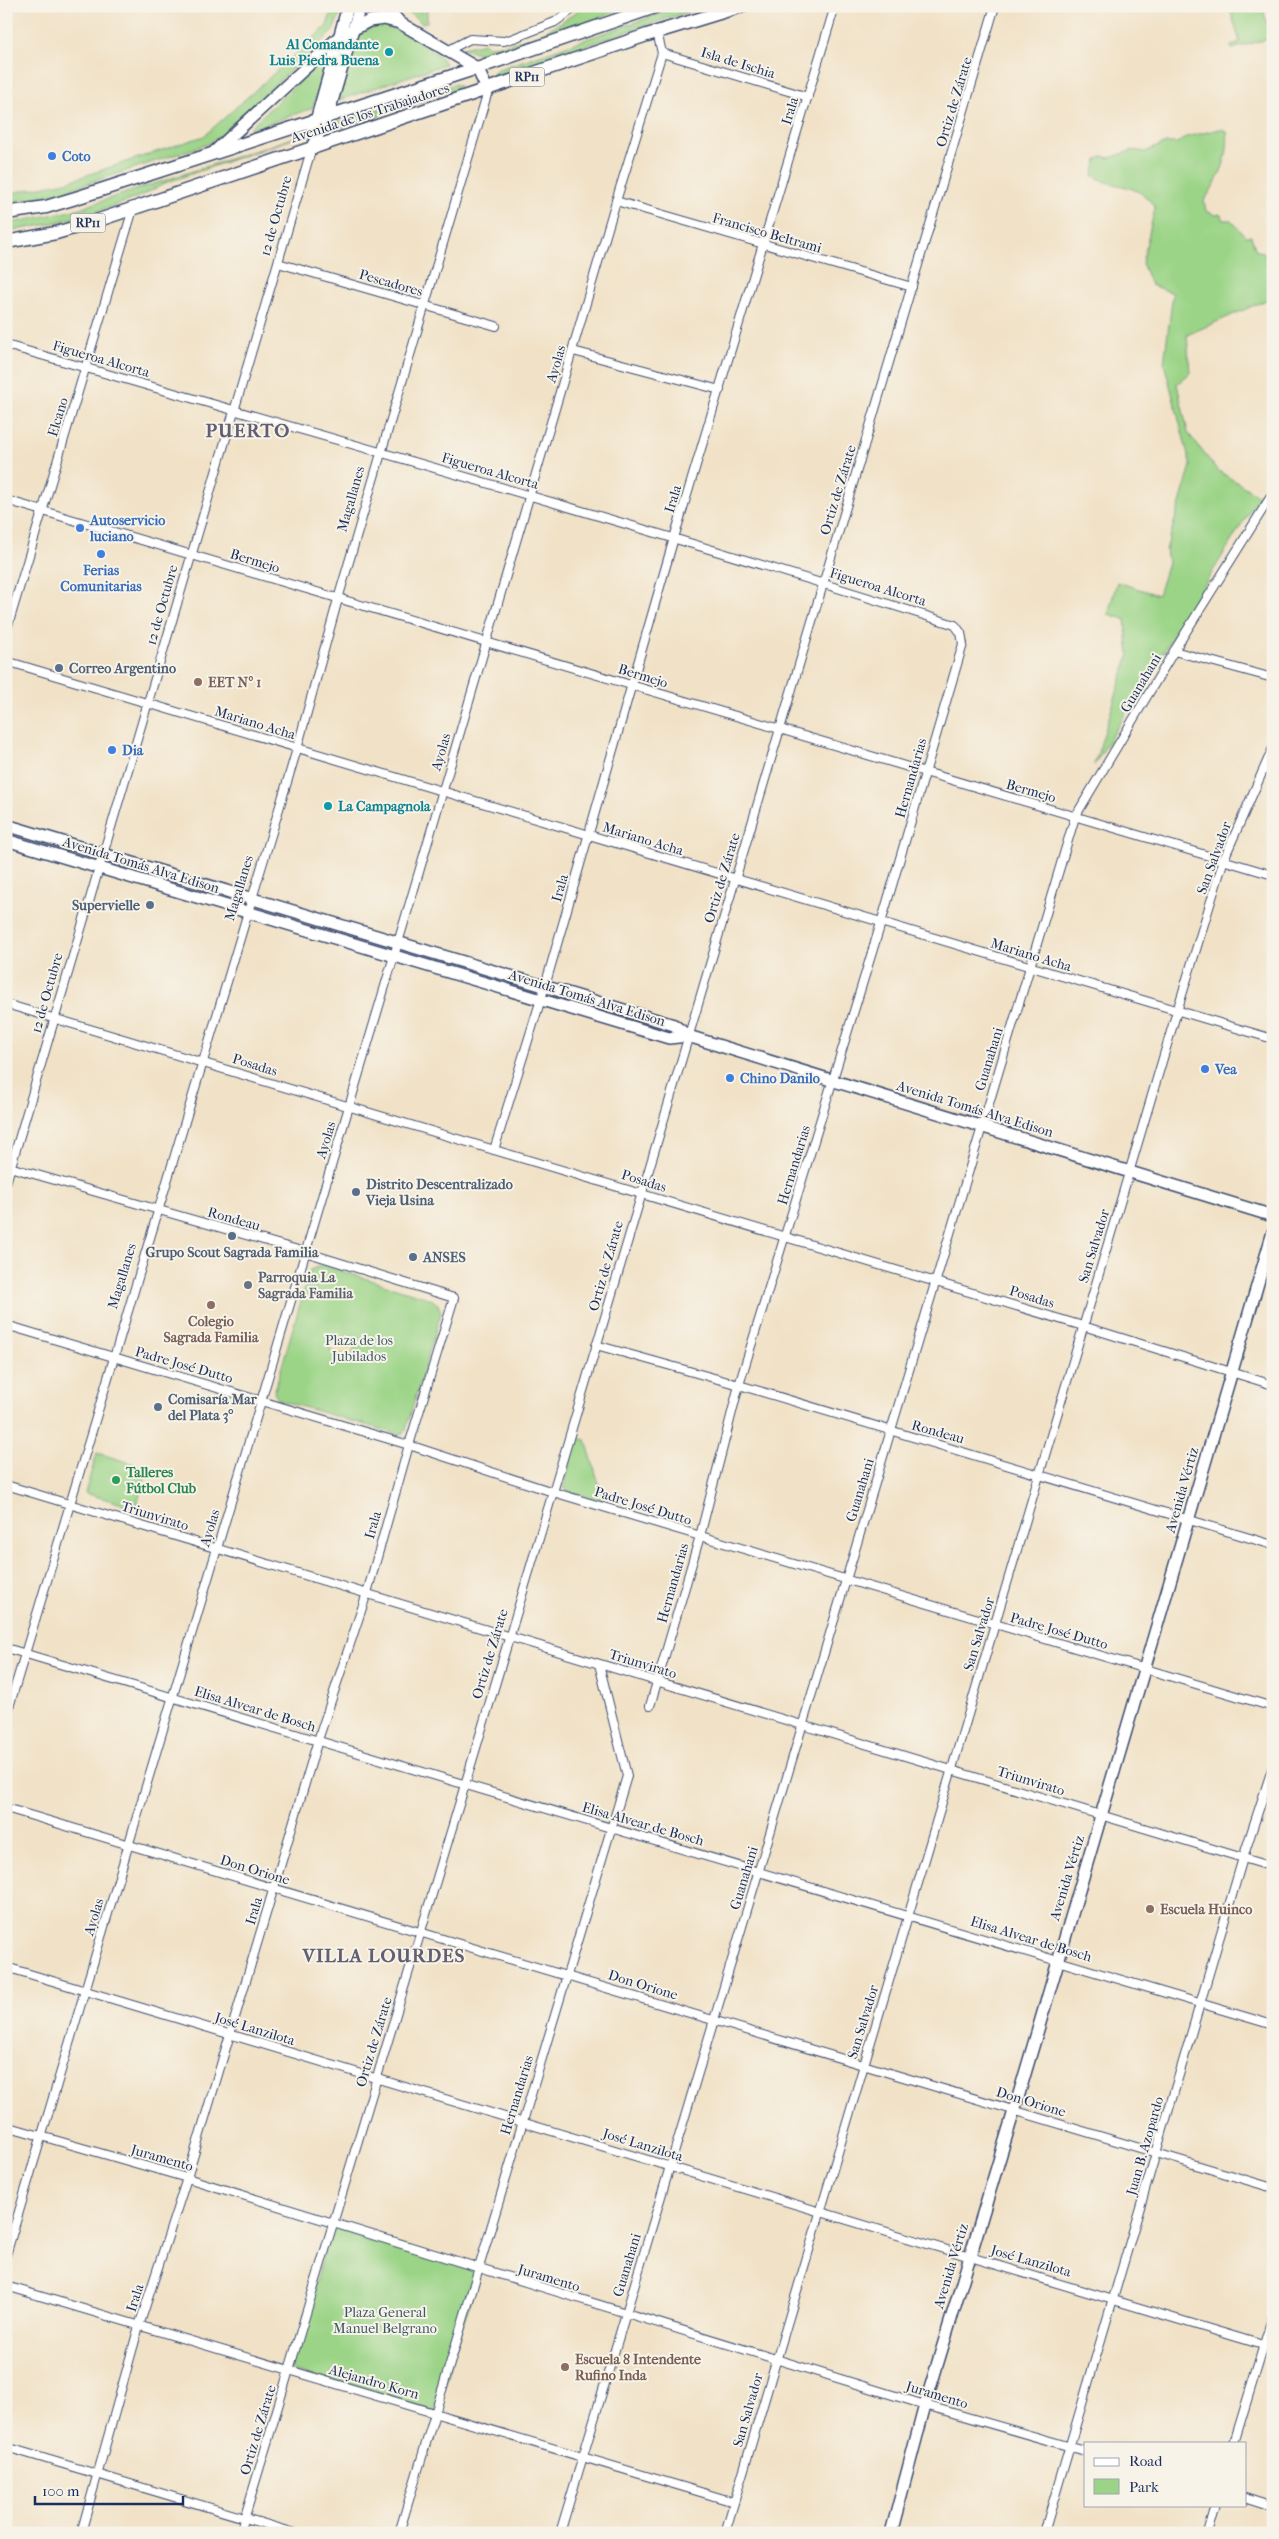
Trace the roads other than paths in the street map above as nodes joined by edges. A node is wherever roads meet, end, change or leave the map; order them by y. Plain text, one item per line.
1 (348, 6) edge
2 (360, 6) edge
3 (386, 6) edge
4 (576, 6) edge
5 (658, 6) edge
6 (742, 6) edge
7 (834, 6) edge
8 (995, 6) edge
9 (400, 23) junction
10 (353, 28) junction
11 (656, 32) junction
12 (339, 37) junction
13 (446, 50) junction
14 (662, 53) junction
15 (477, 68) junction
16 (488, 90) junction
17 (808, 97) junction
18 (328, 115) junction
19 (315, 120) junction
20 (312, 147) junction
21 (212, 154) junction
22 (616, 200) junction
23 (133, 209) junction
24 (6, 214) edge
25 (6, 242) edge
26 (763, 245) junction
27 (278, 263) junction
28 (912, 287) junction
29 (424, 306) junction
30 (496, 326) dead end
31 (6, 345) edge
32 (572, 351) junction
33 (86, 368) junction
34 (720, 390) junction
35 (235, 409) junction
36 (380, 452) junction
37 (1273, 493) edge
38 (530, 496) junction
39 (6, 500) edge
40 (43, 511) junction
41 (674, 538) junction
42 (192, 555) junction
43 (823, 583) junction
44 (338, 598) junction
45 (6, 632) edge
46 (961, 633) joint
47 (486, 643) junction
48 (1174, 651) junction
49 (6, 661) edge
50 (1273, 678) edge
51 (631, 686) junction
52 (148, 703) junction
53 (779, 730) junction
54 (1273, 748) edge
55 (297, 749) junction
56 (925, 773) junction
57 (442, 792) junction
58 (1075, 817) junction
59 (6, 825) edge
60 (588, 835) junction
61 (6, 840) edge
62 (104, 854) junction
63 (1224, 859) junction
64 (100, 868) junction
65 (1273, 874) edge
66 (735, 879) junction
67 (251, 898) junction
68 (247, 912) junction
69 (881, 923) junction
70 (398, 942) junction
71 (393, 956) junction
72 (1030, 968) junction
73 (544, 986) junction
74 (540, 1000) junction
75 (6, 1004) edge
76 (1177, 1011) junction
77 (55, 1018) junction
78 (688, 1036) junction
79 (1273, 1040) edge
80 (202, 1062) junction
81 (832, 1081) junction
82 (349, 1106) junction
83 (982, 1126) junction
84 (494, 1150) junction
85 (9, 1167) edge
86 (1129, 1172) junction
87 (6, 1183) edge
88 (641, 1193) junction
89 (158, 1210) junction
90 (1273, 1216) edge
91 (1273, 1232) edge
92 (785, 1237) junction
93 (305, 1252) junction
94 (935, 1281) junction
95 (454, 1298) joint
96 (6, 1325) edge
97 (1083, 1326) junction
98 (596, 1345) junction
99 (114, 1357) junction
100 (1230, 1372) junction
101 (739, 1385) junction
102 (1273, 1385) edge
103 (261, 1400) junction
104 (890, 1431) junction
105 (409, 1445) junction
106 (1039, 1474) junction
107 (6, 1485) edge
108 (553, 1492) junction
109 (70, 1504) junction
110 (1189, 1520) junction
111 (700, 1536) junction
112 (1273, 1545) edge
113 (217, 1548) junction
114 (846, 1580) junction
115 (367, 1594) junction
116 (995, 1625) junction
117 (508, 1636) junction
118 (6, 1648) edge
119 (26, 1653) junction
120 (599, 1664) junction
121 (1145, 1669) junction
122 (658, 1681) junction
123 (173, 1697) junction
124 (650, 1706) dead end
125 (1273, 1707) edge
126 (6, 1717) edge
127 (802, 1725) junction
128 (318, 1740) junction
129 (1273, 1766) edge
130 (951, 1770) junction
131 (464, 1784) junction
132 (6, 1808) edge
133 (1101, 1815) junction
134 (612, 1828) junction
135 (129, 1845) junction
136 (1243, 1858) junction
137 (1273, 1867) edge
138 (759, 1870) junction
139 (274, 1888) junction
140 (908, 1915) junction
141 (421, 1932) junction
142 (1058, 1961) junction
143 (6, 1967) edge
144 (568, 1976) junction
145 (85, 1992) junction
146 (1200, 2003) junction
147 (714, 2020) junction
148 (1273, 2025) edge
149 (228, 2034) junction
150 (864, 2064) junction
151 (376, 2078) junction
152 (1014, 2111) junction
153 (521, 2122) junction
154 (6, 2126) edge
155 (42, 2136) junction
156 (1156, 2153) junction
157 (670, 2166) junction
158 (187, 2178) junction
159 (1273, 2188) edge
160 (820, 2211) junction
161 (332, 2225) junction
162 (6, 2255) edge
163 (970, 2256) junction
164 (480, 2269) junction
165 (6, 2286) edge
166 (1113, 2298) junction
167 (625, 2315) junction
168 (1273, 2315) edge
169 (139, 2326) junction
170 (1264, 2345) junction
171 (1273, 2348) edge
172 (776, 2359) junction
173 (289, 2370) junction
174 (925, 2405) junction
175 (434, 2413) junction
176 (1234, 2442) edge
177 (1068, 2446) junction
178 (6, 2447) edge
179 (1084, 2451) edge
180 (583, 2457) junction
181 (98, 2474) junction
182 (1246, 2498) edge
183 (734, 2502) junction
184 (1215, 2506) edge
185 (1273, 2506) edge
186 (245, 2518) junction
187 (81, 2533) edge
188 (240, 2533) edge
189 (295, 2533) edge
190 (399, 2533) edge
191 (560, 2533) edge
192 (725, 2533) edge
193 (891, 2533) edge
194 (1044, 2533) edge
195 (1207, 2533) edge

1 - 12 main road, 12 de Octubre
2 - 10 main road
3 - 9 main road
4 - 13 street
5 - 15 main road, Avenida de los Trabajadores / RP11
6 - 11 main road, Avenida de los Trabajadores / RP11
7 - 17 street, Irala
8 - 28 street, Ortiz de Zárate
9 - 10 main road
9 - 13 main road
10 - 12 main road
10 - 18 main road
11 - 14 street
11 - 16 main road, Avenida de los Trabajadores / RP11
12 - 19 main road, 12 de Octubre
12 - 21 main road
13 - 15 main road
14 - 17 street, Isla de Ischia
14 - 22 street, Ayolas
15 - 16 main road
15 - 18 main road, Avenida de los Trabajadores / RP11
16 - 20 main road, Avenida de los Trabajadores / RP11
16 - 29 street, Magallanes
17 - 26 street, Irala
18 - 19 main road, Avenida de los Trabajadores / RP11
18 - 20 main road
19 - 20 main road, 12 de Octubre
19 - 21 main road, Avenida de los Trabajadores / RP11
20 - 23 main road, Avenida de los Trabajadores / RP11
20 - 27 street, 12 de Octubre
21 - 24 main road, Avenida de los Trabajadores / RP11
22 - 26 street, Francisco Beltrami
22 - 32 street, Ayolas
23 - 25 main road, Avenida de los Trabajadores / RP11
23 - 33 street, Elcano
26 - 28 street, Francisco Beltrami
26 - 34 street, Irala
27 - 29 street, Pescadores
27 - 35 street, 12 de Octubre
28 - 43 street, Ortiz de Zárate
29 - 30 street, Pescadores
29 - 36 street, Magallanes
31 - 33 street, Figueroa Alcorta
32 - 34 street
32 - 38 street, Ayolas
33 - 35 street, Figueroa Alcorta
33 - 40 street, Elcano
34 - 41 street, Irala
35 - 36 street, Figueroa Alcorta
35 - 42 street, 12 de Octubre
36 - 38 street, Figueroa Alcorta
36 - 44 street, Magallanes
37 - 48 street, Guanahani
38 - 41 street, Figueroa Alcorta
38 - 47 street, Ayolas
39 - 40 street, Bermejo
40 - 42 street, Bermejo
40 - 45 street, Elcano
41 - 43 street, Figueroa Alcorta
41 - 51 street, Irala
42 - 44 street, Bermejo
42 - 52 street, 12 de Octubre
43 - 46 street, Figueroa Alcorta
43 - 53 street, Ortiz de Zárate
44 - 47 street, Bermejo
44 - 55 street, Magallanes
46 - 56 street, Hernandarias
47 - 51 street, Bermejo
47 - 57 street, Ayolas
48 - 50 street
48 - 58 street, Guanahani
49 - 52 street, Mariano Acha
51 - 53 street, Bermejo
51 - 60 street, Irala
52 - 55 street, Mariano Acha
52 - 62 street, 12 de Octubre
53 - 56 street, Bermejo
53 - 66 street, Ortiz de Zárate
54 - 63 street, San Salvador
55 - 57 street, Mariano Acha
55 - 67 street, Magallanes
56 - 58 street, Bermejo
56 - 69 street, Hernandarias
57 - 60 street, Mariano Acha
57 - 70 street, Ayolas
58 - 63 street, Bermejo
58 - 72 street, Guanahani
59 - 62 main road, Avenida Tomás Alva Edison
60 - 66 street, Mariano Acha
60 - 73 street, Irala
61 - 64 main road, Avenida Tomás Alva Edison
62 - 64 street, 12 de Octubre
62 - 67 main road, Avenida Tomás Alva Edison
63 - 65 street, Bermejo
63 - 76 street, San Salvador
64 - 68 main road, Avenida Tomás Alva Edison
64 - 77 street, 12 de Octubre
66 - 69 street, Mariano Acha
66 - 78 street, Ortiz de Zárate
67 - 68 street, Magallanes
67 - 70 main road, Avenida Tomás Alva Edison
68 - 71 main road, Avenida Tomás Alva Edison
68 - 80 street, Magallanes
69 - 72 street, Mariano Acha
69 - 81 street, Hernandarias
70 - 71 street, Ayolas
70 - 73 main road, Avenida Tomás Alva Edison
71 - 74 main road, Avenida Tomás Alva Edison
71 - 82 street, Ayolas
72 - 76 street, Mariano Acha
72 - 83 street, Guanahani
73 - 74 street, Irala
73 - 78 main road, Avenida Tomás Alva Edison
74 - 78 main road, Avenida Tomás Alva Edison
74 - 84 street, Irala
75 - 77 street, Posadas
76 - 79 street, Mariano Acha
76 - 86 street, San Salvador
77 - 80 street, Posadas
77 - 85 street, 12 de Octubre
78 - 81 main road, Avenida Tomás Alva Edison
78 - 88 street, Ortiz de Zárate
80 - 82 street, Posadas
80 - 89 street, Magallanes
81 - 83 main road, Avenida Tomás Alva Edison
81 - 92 street, Hernandarias
82 - 84 street, Posadas
82 - 93 street, Ayolas
83 - 86 main road, Avenida Tomás Alva Edison
83 - 94 street, Guanahani
84 - 88 street, Posadas
85 - 87 street, 12 de Octubre
85 - 89 street, Rondeau
86 - 90 main road, Avenida Tomás Alva Edison
86 - 97 street, San Salvador
88 - 92 street, Posadas
88 - 98 street, Ortiz de Zárate
89 - 93 street, Rondeau
89 - 99 street, Magallanes
91 - 100 main road, Avenida Vértiz
92 - 94 street, Posadas
92 - 101 street, Hernandarias
93 - 95 street, Rondeau
93 - 103 street, Ayolas
94 - 97 street, Posadas
94 - 104 street, Guanahani
95 - 105 street, Irala
96 - 99 street, Padre José Dutto
97 - 100 street, Posadas
97 - 106 street, San Salvador
98 - 101 street, Rondeau
98 - 108 street, Ortiz de Zárate
99 - 103 street, Padre José Dutto
99 - 109 street, Magallanes
100 - 102 street, Posadas
100 - 110 main road, Avenida Vértiz
101 - 104 street, Rondeau
101 - 111 street, Hernandarias
103 - 105 street, Padre José Dutto
103 - 113 street, Ayolas
104 - 106 street, Rondeau
104 - 114 street, Guanahani
105 - 108 street, Padre José Dutto
105 - 115 street, Irala
106 - 110 street, Rondeau
106 - 116 street, San Salvador
107 - 109 street, Triunvirato
108 - 111 street, Padre José Dutto
108 - 117 street, Ortiz de Zárate
109 - 113 street, Triunvirato
109 - 119 street, Magallanes
110 - 112 street, Rondeau
110 - 121 main road, Avenida Vértiz
111 - 114 street, Padre José Dutto
111 - 122 street, Hernandarias
113 - 115 street, Triunvirato
113 - 123 street, Ayolas
114 - 116 street, Padre José Dutto
114 - 127 street, Guanahani
115 - 117 street, Triunvirato
115 - 128 street, Irala
116 - 121 street, Padre José Dutto
116 - 130 street, San Salvador
117 - 120 street, Triunvirato
117 - 131 street, Ortiz de Zárate
118 - 119 street, Elisa Alvear de Bosch
119 - 123 street, Elisa Alvear de Bosch
119 - 126 street, Magallanes
120 - 122 street, Triunvirato
120 - 134 street, Hernandarias
121 - 125 street, Padre José Dutto
121 - 133 main road, Avenida Vértiz
122 - 124 street, Hernandarias
122 - 127 street, Triunvirato
123 - 128 street, Elisa Alvear de Bosch
123 - 135 street, Ayolas
127 - 130 street, Triunvirato
127 - 138 street, Guanahani
128 - 131 street, Elisa Alvear de Bosch
128 - 139 street, Irala
129 - 136 street, Juan B. Azopardo
130 - 133 street, Triunvirato
130 - 140 street, San Salvador
131 - 134 street, Elisa Alvear de Bosch
131 - 141 street, Ortiz de Zárate
132 - 135 street, Don Orione
133 - 136 street, Triunvirato
133 - 142 main road, Avenida Vértiz
134 - 138 street, Elisa Alvear de Bosch
134 - 144 street, Hernandarias
135 - 139 street, Don Orione
135 - 145 street, Ayolas
136 - 137 street, Triunvirato
136 - 146 street, Juan B. Azopardo
138 - 140 street, Elisa Alvear de Bosch
138 - 147 street, Guanahani
139 - 141 street, Don Orione
139 - 149 street, Irala
140 - 142 street, Elisa Alvear de Bosch
140 - 150 street, San Salvador
141 - 144 street, Don Orione
141 - 151 street, Ortiz de Zárate
142 - 146 street, Elisa Alvear de Bosch
142 - 152 main road, Avenida Vértiz
143 - 145 street, José Lanzilota
144 - 147 street, Don Orione
144 - 153 street, Hernandarias
145 - 149 street, José Lanzilota
145 - 155 street, Ayolas
146 - 148 street, Elisa Alvear de Bosch
146 - 156 street, Juan B. Azopardo
147 - 150 street, Don Orione
147 - 157 street, Guanahani
149 - 151 street, José Lanzilota
149 - 158 street, Irala
150 - 152 street, Don Orione
150 - 160 street, San Salvador
151 - 153 street, José Lanzilota
151 - 161 street, Ortiz de Zárate
152 - 156 street, Don Orione
152 - 163 main road, Avenida Vértiz
153 - 157 street, José Lanzilota
153 - 164 street, Hernandarias
154 - 155 street, Juramento
155 - 158 street, Juramento
155 - 162 street, Ayolas
156 - 159 street, Don Orione
156 - 166 street, Juan B. Azopardo
157 - 160 street, José Lanzilota
157 - 167 street, Guanahani
158 - 161 street, Juramento
158 - 169 street, Irala
160 - 163 street, José Lanzilota
160 - 172 street, San Salvador
161 - 164 street, Juramento
161 - 173 street, Ortiz de Zárate
163 - 166 street, José Lanzilota
163 - 174 main road, Avenida Vértiz
164 - 167 street, Juramento
164 - 175 street, Hernandarias
165 - 169 street, Alejandro Korn
166 - 170 street, José Lanzilota
166 - 177 street, Juan B. Azopardo
167 - 172 street, Juramento
167 - 180 street, Guanahani
168 - 170 street
169 - 173 street, Alejandro Korn
169 - 181 street, Irala
170 - 171 street, José Lanzilota
170 - 176 street
172 - 174 street, Juramento
172 - 183 street, San Salvador
173 - 175 street, Alejandro Korn
173 - 186 street, Ortiz de Zárate
174 - 177 street, Juramento
174 - 193 main road, Avenida Vértiz
175 - 180 street, Alejandro Korn
175 - 190 street, Hernandarias
177 - 179 street, Juramento
177 - 194 street, Juan B. Azopardo
178 - 181 street
180 - 183 street, Alejandro Korn
180 - 191 street, Guanahani
181 - 186 street
181 - 187 street, Irala
182 - 185 street
183 - 192 street, San Salvador
184 - 195 street
186 - 188 street, Ortiz de Zárate
186 - 189 street

